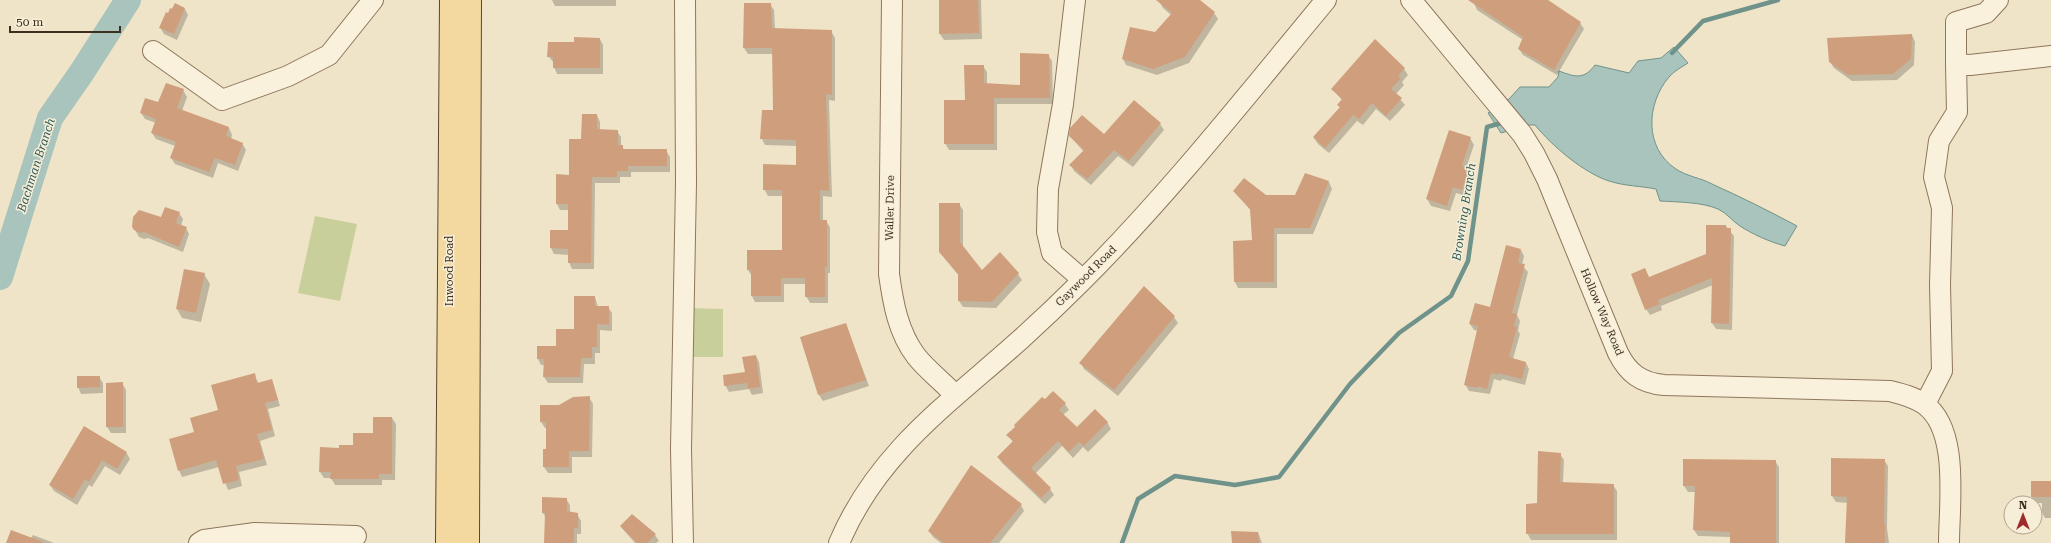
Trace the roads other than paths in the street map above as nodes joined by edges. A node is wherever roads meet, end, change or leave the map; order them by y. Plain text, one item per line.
1 (373, 0) edge
2 (451, 0) edge
3 (470, 0) edge
4 (685, 0) edge
5 (892, 0) edge
6 (1074, 0) edge
7 (1326, 0) edge
8 (1411, 0) edge
9 (1998, 0) edge
10 (153, 50) dead end
11 (2051, 56) edge
12 (1956, 64) junction
13 (460, 190) junction
14 (1083, 280) junction
15 (956, 395) junction
16 (1925, 404) junction
17 (447, 491) junction
18 (469, 492) junction
19 (356, 536) dead end
20 (199, 543) edge
21 (447, 543) edge
22 (468, 543) edge
23 (683, 543) edge
24 (840, 543) edge
25 (1949, 543) edge

1 - 10 street
2 - 13 main road, Inwood Road
3 - 13 main road, Inwood Road
4 - 23 street
5 - 15 street, Waller Drive
6 - 14 street
7 - 14 street, Gaywood Road
8 - 16 street, Hollow Way Road
9 - 12 street
11 - 12 street
12 - 16 street
13 - 17 main road, Inwood Road
13 - 18 main road, Inwood Road
14 - 15 street, Gaywood Road
15 - 24 street, Gaywood Road
16 - 25 street, Hollow Way Road
17 - 18 main road
17 - 21 main road, Inwood Road
18 - 22 main road, Inwood Road
19 - 20 street

